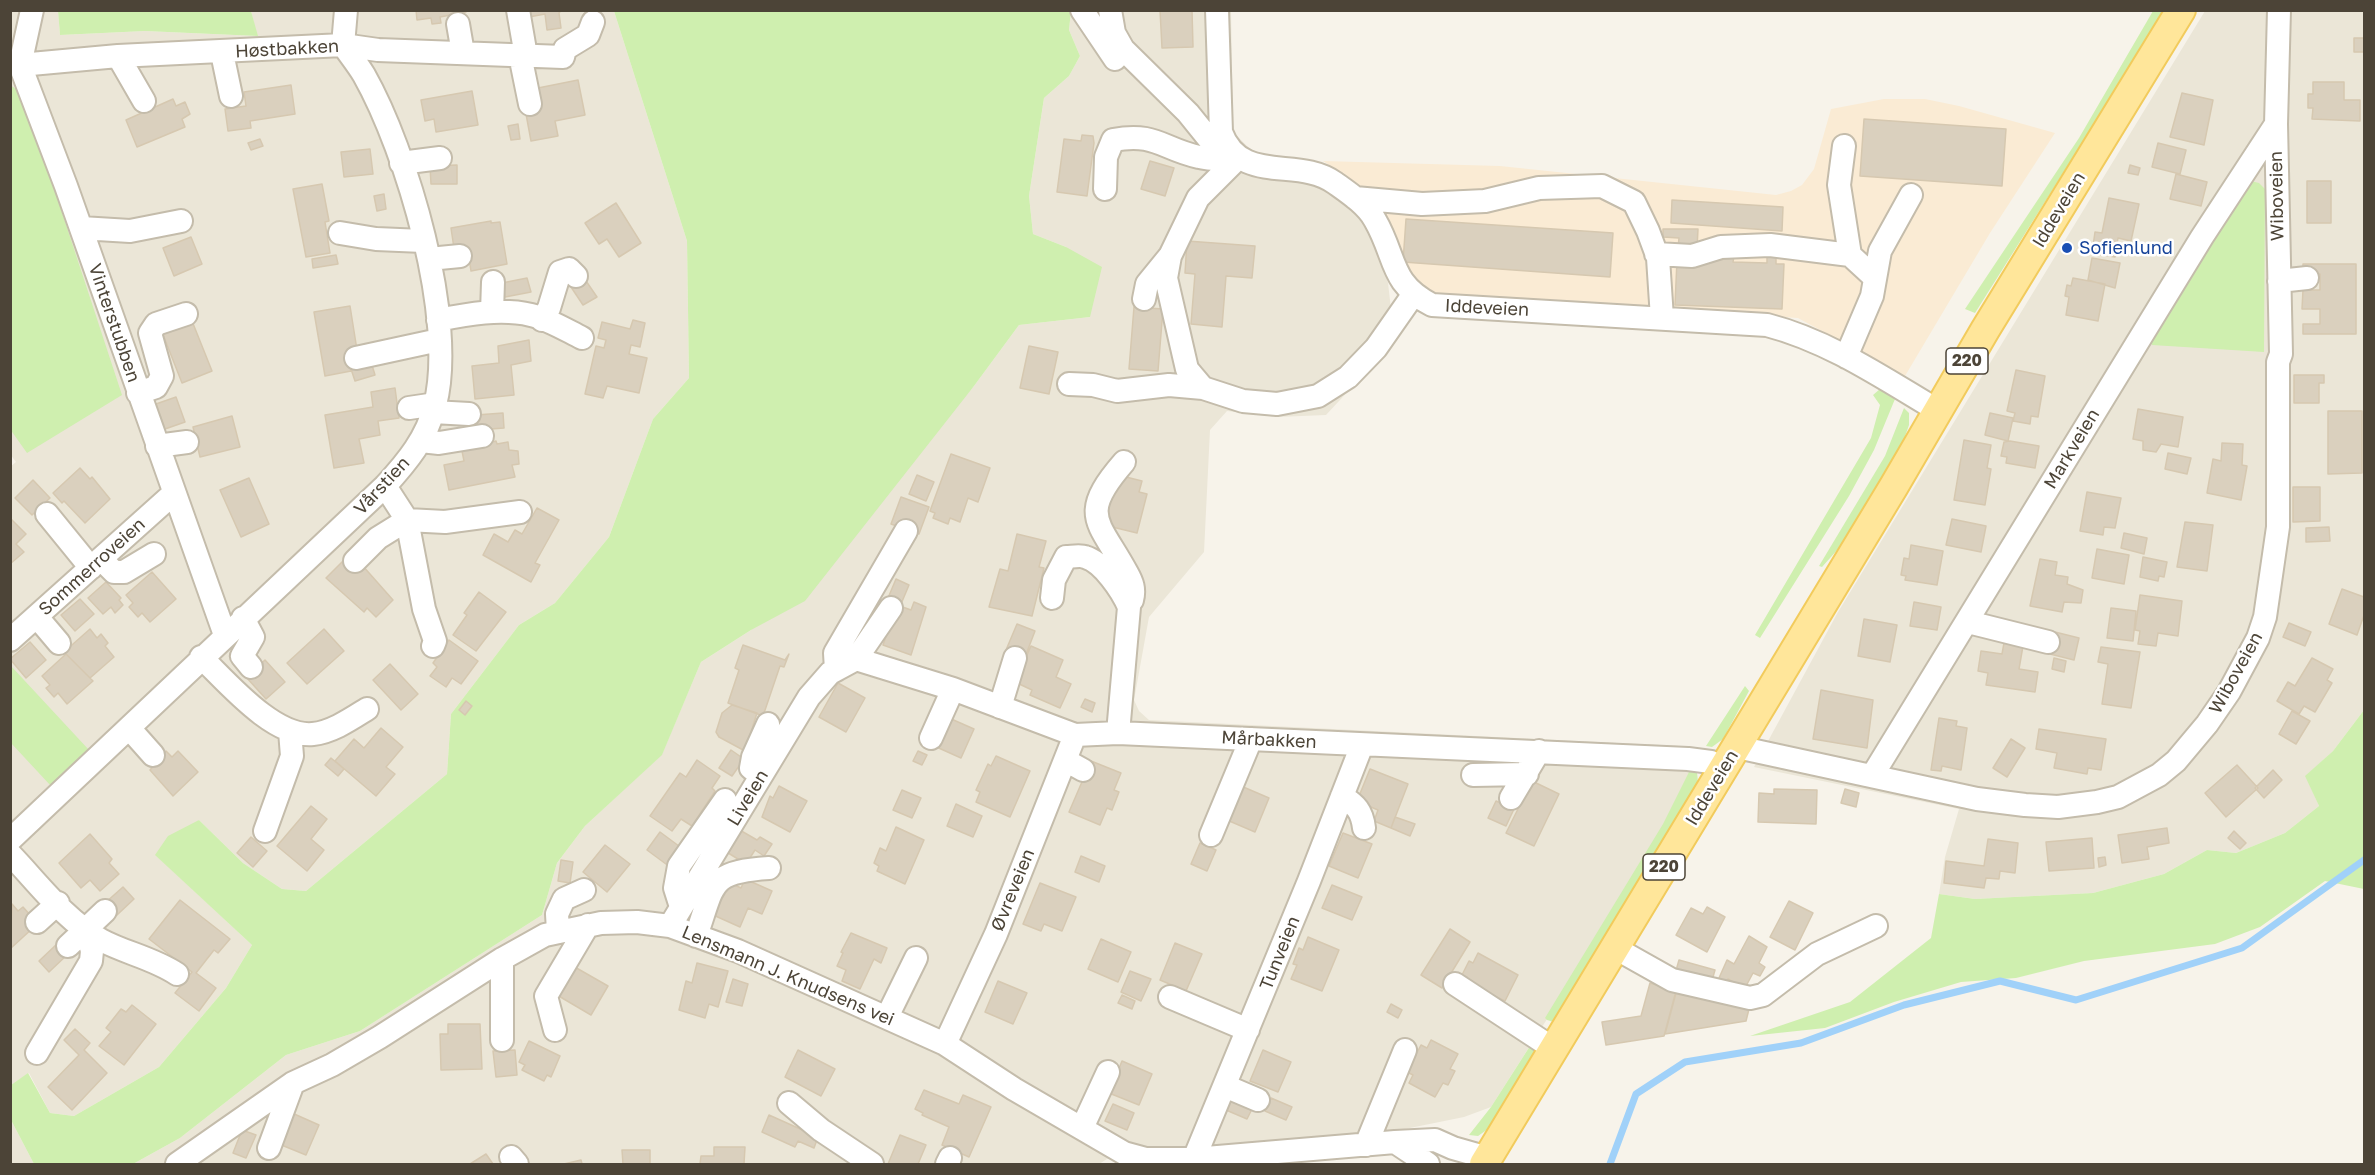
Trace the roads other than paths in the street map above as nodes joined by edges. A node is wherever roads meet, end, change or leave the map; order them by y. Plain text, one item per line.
1 (32, 10) edge
2 (346, 10) edge
3 (518, 10) edge
4 (1082, 10) edge
5 (1110, 10) edge
6 (1217, 10) edge
7 (2181, 10) edge
8 (2279, 10) edge
9 (593, 22) dead end
10 (458, 24) dead end
11 (343, 45) junction
12 (222, 53) junction
13 (463, 53) junction
14 (117, 56) junction
15 (523, 56) junction
16 (15, 64) edge
17 (231, 96) dead end
18 (144, 101) dead end
19 (530, 104) dead end
20 (2276, 124) junction
21 (1844, 146) dead end
22 (1228, 151) junction
23 (392, 158) junction
24 (440, 158) dead end
25 (1105, 189) dead end
26 (1911, 195) dead end
27 (1355, 198) junction
28 (181, 221) dead end
29 (81, 228) junction
30 (340, 232) dead end
31 (426, 250) junction
32 (1656, 254) junction
33 (1850, 255) junction
34 (460, 256) dead end
35 (1170, 256) junction
36 (576, 276) dead end
37 (1875, 278) junction
38 (2307, 278) dead end
39 (2279, 281) junction
40 (494, 282) dead end
41 (1413, 295) junction
42 (1144, 299) dead end
43 (492, 312) junction
44 (186, 314) dead end
45 (1662, 318) junction
46 (542, 320) junction
47 (439, 330) junction
48 (582, 338) dead end
49 (1846, 357) junction
50 (356, 358) dead end
51 (1069, 384) dead end
52 (1203, 388) junction
53 (138, 393) junction
54 (409, 408) dead end
55 (435, 408) junction
56 (1938, 410) junction
57 (470, 414) dead end
58 (482, 436) dead end
59 (421, 441) junction
60 (187, 442) dead end
61 (157, 446) junction
62 (1124, 462) dead end
63 (385, 486) junction
64 (173, 494) junction
65 (520, 512) dead end
66 (47, 514) dead end
67 (407, 520) junction
68 (906, 531) dead end
69 (154, 554) dead end
70 (355, 561) dead end
71 (96, 564) junction
72 (1052, 598) dead end
73 (1129, 607) junction
74 (891, 608) dead end
75 (37, 617) junction
76 (243, 618) junction
77 (1968, 622) junction
78 (13, 631) edge
79 (225, 635) junction
80 (2048, 642) dead end
81 (59, 643) dead end
82 (433, 646) dead end
83 (201, 657) junction
84 (1015, 658) dead end
85 (856, 659) junction
86 (251, 667) dead end
87 (832, 671) junction
88 (953, 689) junction
89 (1000, 707) junction
90 (368, 709) dead end
91 (768, 724) dead end
92 (129, 728) junction
93 (290, 731) junction
94 (1118, 733) junction
95 (1075, 735) junction
96 (931, 738) dead end
97 (1251, 739) junction
98 (1362, 745) junction
99 (1539, 752) junction
100 (153, 755) dead end
101 (1730, 758) junction
102 (1527, 774) junction
103 (1473, 775) dead end
104 (1872, 776) junction
105 (764, 785) junction
106 (1342, 796) junction
107 (1511, 798) dead end
108 (725, 800) dead end
109 (1364, 828) dead end
110 (265, 831) dead end
111 (1212, 835) dead end
112 (10, 840) edge
113 (10, 854) edge
114 (769, 868) dead end
115 (584, 890) dead end
116 (58, 903) junction
117 (105, 912) dead end
118 (676, 916) junction
119 (37, 922) dead end
120 (588, 925) junction
121 (1876, 926) dead end
122 (87, 930) junction
123 (558, 931) junction
124 (696, 936) junction
125 (68, 946) dead end
126 (1615, 948) junction
127 (916, 958) dead end
128 (502, 959) junction
129 (177, 974) dead end
130 (1455, 984) dead end
131 (1170, 997) dead end
132 (887, 1017) junction
133 (555, 1030) dead end
134 (1248, 1030) junction
135 (502, 1040) dead end
136 (945, 1044) junction
137 (1554, 1049) junction
138 (1405, 1050) dead end
139 (37, 1053) dead end
140 (1108, 1072) dead end
141 (292, 1083) junction
142 (1225, 1086) junction
143 (1258, 1100) dead end
144 (789, 1102) dead end
145 (1082, 1128) junction
146 (1395, 1142) junction
147 (1366, 1145) junction
148 (269, 1148) dead end
149 (1194, 1159) junction
150 (1486, 1161) edge
151 (1140, 1162) edge
152 (177, 1164) edge
153 (872, 1164) edge
154 (1428, 1164) edge

1 - 16 street
2 - 11 street
3 - 15 street
4 - 22 street
5 - 22 street
6 - 22 street
7 - 56 main road, Iddeveien / 220
8 - 20 street, Wiboveien
9 - 15 street, Høstbakken
10 - 13 street
11 - 12 street, Høstbakken
11 - 13 street, Høstbakken
11 - 23 street, Vårstien
12 - 14 street, Høstbakken
12 - 17 street
13 - 15 street, Høstbakken
14 - 16 street, Høstbakken
14 - 18 street
15 - 19 street
16 - 29 street, Vinterstubben
20 - 39 street, Wiboveien
20 - 77 street, Markveien
21 - 33 street
22 - 25 street
22 - 27 street
22 - 35 street
23 - 24 street
23 - 31 street, Vårstien
26 - 37 street
27 - 32 street
27 - 41 street
28 - 29 street
29 - 53 street, Vinterstubben
30 - 31 street
31 - 34 street
31 - 47 street, Vårstien
32 - 33 street
32 - 45 street
33 - 37 street
35 - 42 street
35 - 52 street
36 - 46 street
37 - 49 street
38 - 39 street
39 - 104 street, Wiboveien
40 - 43 street
41 - 45 street, Iddeveien
41 - 52 street
43 - 46 street
43 - 47 street
44 - 53 street
45 - 49 street, Iddeveien
46 - 48 street
47 - 50 street
47 - 55 street, Vårstien
49 - 56 street, Iddeveien
51 - 52 street
53 - 61 street, Vinterstubben
54 - 55 street
55 - 57 street
55 - 59 street, Vårstien
56 - 101 main road, Iddeveien / 220
58 - 59 street
59 - 63 street, Vårstien
60 - 61 street
61 - 64 street, Vinterstubben
62 - 73 street
63 - 67 street
63 - 76 street, Vårstien
64 - 71 street, Sommerroveien
64 - 79 street, Vinterstubben
65 - 67 street
66 - 71 street
67 - 70 street
67 - 82 street
68 - 87 street
69 - 71 street
71 - 75 street, Sommerroveien
72 - 73 street
73 - 94 street
74 - 85 street
75 - 78 street, Sommerroveien
75 - 81 street
76 - 79 street, Vårstien
76 - 86 street
77 - 80 street
77 - 104 street, Markveien
79 - 83 street, Vårstien
83 - 92 street, Vårstien
83 - 93 street
84 - 89 street
85 - 87 street
85 - 88 street, Mårbakken
87 - 105 street, Liveien
88 - 89 street, Mårbakken
88 - 96 street
89 - 95 street, Mårbakken
90 - 93 street
91 - 105 street
92 - 100 street
92 - 112 street, Vårstien
93 - 110 street
94 - 95 street, Mårbakken
94 - 97 street, Mårbakken
95 - 136 street, Øvreveien
97 - 98 street, Mårbakken
97 - 111 street
98 - 99 street, Mårbakken
98 - 106 street, Tunveien
99 - 101 street, Mårbakken
99 - 102 street
101 - 104 street, Wiboveien
101 - 126 main road, Iddeveien / 220
102 - 103 street
102 - 107 street
105 - 118 street, Liveien
106 - 109 street
106 - 134 street, Tunveien
108 - 118 street
113 - 116 street
114 - 124 street
115 - 123 street
116 - 119 street
116 - 122 street
117 - 122 street
118 - 120 street, Lensmann J. Knudsens vei
118 - 124 street, Lensmann J. Knudsens vei
120 - 123 street, Lensmann J. Knudsens vei
120 - 133 street
121 - 126 street
122 - 125 street
122 - 129 street
122 - 139 street
123 - 128 street, Lensmann J. Knudsens vei
124 - 132 street, Lensmann J. Knudsens vei
126 - 137 main road, Iddeveien / 220
127 - 132 street
128 - 135 street
128 - 141 street, Lensmann J. Knudsens vei
130 - 137 street
131 - 134 street
132 - 136 street, Lensmann J. Knudsens vei
134 - 142 street, Tunveien
136 - 145 street, Lensmann J. Knudsens vei
137 - 150 main road, Iddeveien / 220
138 - 147 street
140 - 145 street
141 - 148 street
141 - 152 street, Lensmann J. Knudsens vei
142 - 143 street
142 - 149 street, Tunveien
144 - 153 street
145 - 151 street, Lensmann J. Knudsens vei
146 - 147 street, Lensmann J. Knudsens vei
146 - 150 street, Lensmann J. Knudsens vei
146 - 154 street
147 - 149 street, Lensmann J. Knudsens vei
149 - 151 street, Lensmann J. Knudsens vei

